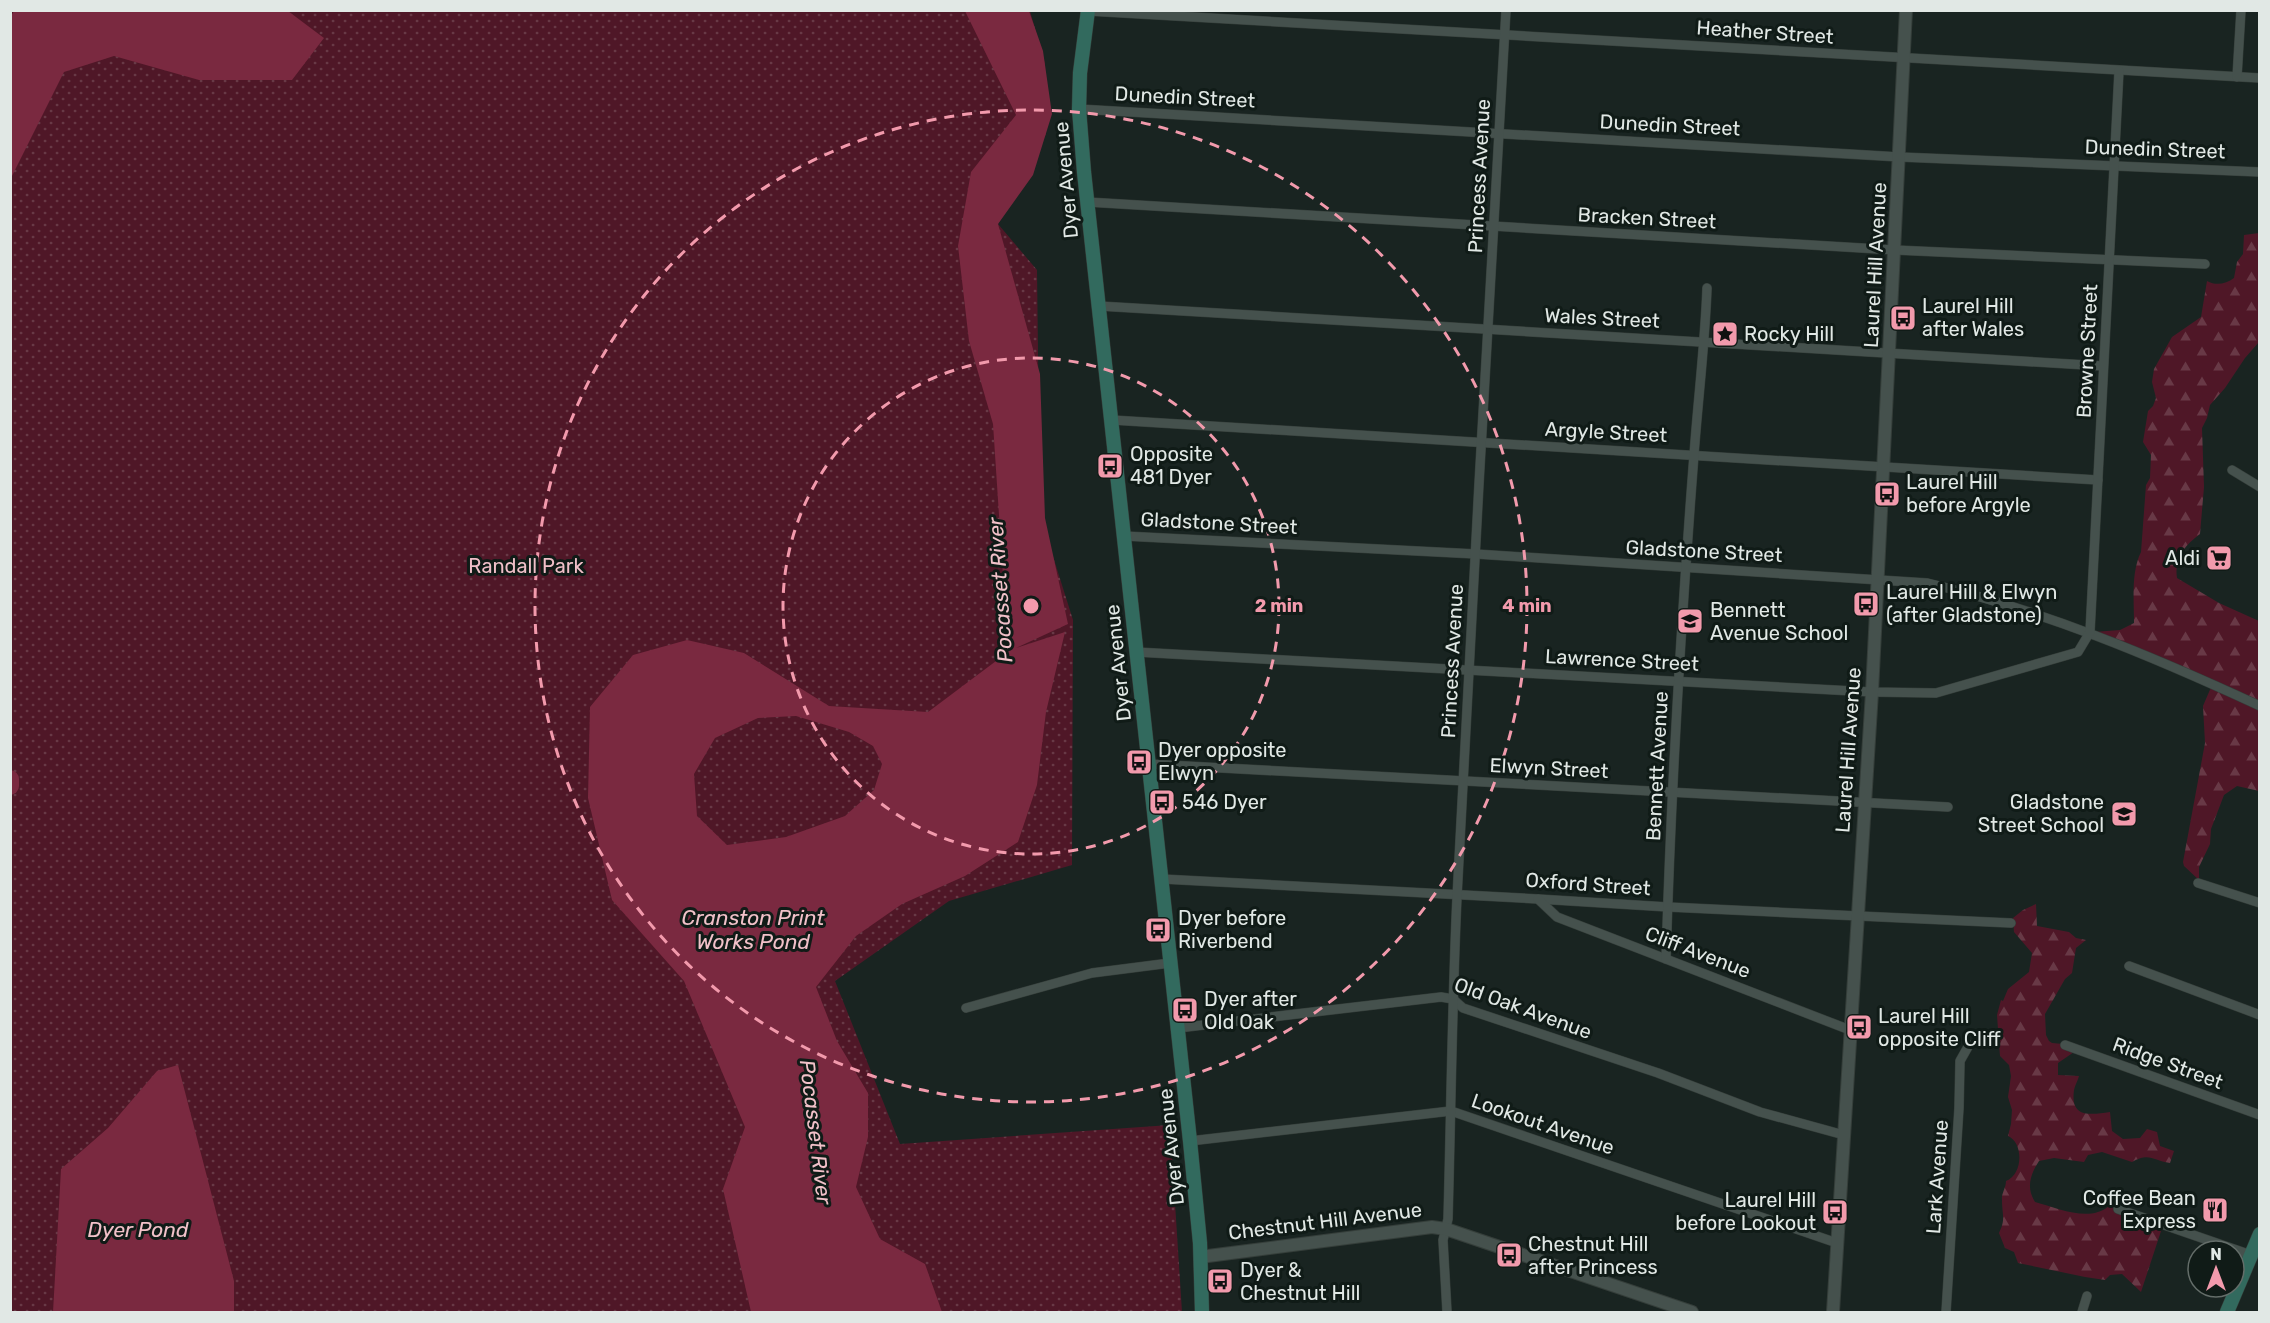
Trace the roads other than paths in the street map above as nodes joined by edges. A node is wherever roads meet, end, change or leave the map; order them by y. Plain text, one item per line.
1 (1506, 10) edge
2 (1906, 10) edge
3 (2241, 10) edge
4 (1088, 11) edge
5 (1504, 34) junction
6 (1904, 59) junction
7 (2119, 71) junction
8 (2238, 77) junction
9 (2259, 78) edge
10 (1079, 109) junction
11 (1499, 133) junction
12 (1900, 157) junction
13 (2114, 166) junction
14 (2259, 172) edge
15 (1087, 202) junction
16 (1494, 226) junction
17 (1895, 250) junction
18 (2110, 260) junction
19 (2205, 264) dead end
20 (1707, 288) dead end
21 (1099, 306) junction
22 (1489, 329) junction
23 (1705, 342) junction
24 (1890, 353) junction
25 (2103, 366) junction
26 (1112, 420) junction
27 (1483, 443) junction
28 (1694, 455) junction
29 (1883, 467) junction
30 (2232, 470) dead end
31 (2098, 480) junction
32 (2259, 487) edge
33 (1124, 536) junction
34 (1476, 554) junction
35 (1687, 569) junction
36 (1876, 579) junction
37 (2090, 632) junction
38 (1136, 651) junction
39 (1468, 670) junction
40 (1679, 682) junction
41 (1872, 692) junction
42 (2259, 706) edge
43 (1149, 764) junction
44 (1464, 781) junction
45 (1673, 793) junction
46 (1864, 803) junction
47 (1948, 807) dead end
48 (1162, 879) junction
49 (2198, 883) dead end
50 (1457, 896) junction
51 (1538, 898) junction
52 (2259, 903) edge
53 (1668, 908) junction
54 (1858, 915) junction
55 (2012, 923) dead end
56 (1666, 959) junction
57 (1170, 963) junction
58 (2129, 966) dead end
59 (1453, 999) junction
60 (966, 1008) dead end
61 (2259, 1015) edge
62 (1178, 1028) junction
63 (1850, 1030) junction
64 (1969, 1045) dead end
65 (2065, 1045) dead end
66 (1451, 1111) junction
67 (2259, 1115) edge
68 (1844, 1135) junction
69 (1190, 1141) junction
70 (2118, 1209) dead end
71 (1446, 1229) junction
72 (2259, 1234) edge
73 (1837, 1243) junction
74 (1200, 1257) junction
75 (2253, 1260) edge
76 (2087, 1296) dead end
77 (1202, 1312) edge
78 (1447, 1312) edge
79 (1692, 1312) edge
80 (1833, 1312) edge
81 (1946, 1312) edge
82 (2082, 1312) edge
83 (2227, 1312) edge

1 - 5 street, Princess Avenue
2 - 6 street, Laurel Hill Avenue
3 - 8 street
4 - 5 street, Heather Street
4 - 10 main road, Dyer Avenue
5 - 6 street, Heather Street
5 - 11 street, Princess Avenue
6 - 7 street, Heather Street
6 - 12 street, Laurel Hill Avenue
7 - 8 street, Heather Street
7 - 13 street, Browne Street
8 - 9 street, Heather Street
10 - 11 street, Dunedin Street
10 - 15 main road, Dyer Avenue
11 - 12 street, Dunedin Street
11 - 16 street, Princess Avenue
12 - 13 street, Dunedin Street
12 - 17 street, Laurel Hill Avenue
13 - 14 street, Dunedin Street
13 - 18 street, Browne Street
15 - 16 street, Bracken Street
15 - 21 main road, Dyer Avenue
16 - 17 street, Bracken Street
16 - 22 street, Princess Avenue
17 - 18 street, Bracken Street
17 - 24 street, Laurel Hill Avenue
18 - 19 street, Bracken Street
18 - 25 street, Browne Street
20 - 23 street, Bennett Avenue
21 - 22 street, Wales Street
21 - 26 main road, Dyer Avenue
22 - 23 street, Wales Street
22 - 27 street, Princess Avenue
23 - 24 street, Wales Street
23 - 28 street, Bennett Avenue
24 - 25 street, Wales Street
24 - 29 street, Laurel Hill Avenue
25 - 31 street, Browne Street
26 - 27 street, Argyle Street
26 - 33 main road, Dyer Avenue
27 - 28 street, Argyle Street
27 - 34 street, Princess Avenue
28 - 29 street, Argyle Street
28 - 35 street, Bennett Avenue
29 - 31 street, Argyle Street
29 - 36 street, Laurel Hill Avenue
30 - 32 street
31 - 37 street, Browne Street
33 - 34 street, Gladstone Street
33 - 38 main road, Dyer Avenue
34 - 35 street, Gladstone Street
34 - 39 street, Princess Avenue
35 - 36 street, Gladstone Street
35 - 40 street, Bennett Avenue
36 - 37 street, Gladstone Street
36 - 41 street, Laurel Hill Avenue
37 - 41 street, Lawrence Street
37 - 42 street, Gladstone Street
38 - 39 street, Lawrence Street
38 - 43 main road, Dyer Avenue
39 - 40 street, Lawrence Street
39 - 44 street, Princess Avenue
40 - 41 street, Lawrence Street
40 - 45 street, Bennett Avenue
41 - 46 street, Laurel Hill Avenue
43 - 44 street, Elwyn Street
43 - 48 main road, Dyer Avenue
44 - 45 street, Elwyn Street
44 - 50 street, Princess Avenue
45 - 46 street, Elwyn Street
45 - 53 street, Bennett Avenue
46 - 47 street, Elwyn Street
46 - 54 street, Laurel Hill Avenue
48 - 50 street, Oxford Street
48 - 57 main road, Dyer Avenue
49 - 52 street
50 - 51 street, Oxford Street
50 - 59 street, Princess Avenue
51 - 53 street, Oxford Street
51 - 56 street, Cliff Avenue
53 - 54 street, Oxford Street
53 - 56 street, Bennett Avenue
54 - 55 street, Oxford Street
54 - 63 street, Laurel Hill Avenue
56 - 63 street, Cliff Avenue
57 - 60 street
57 - 62 main road, Dyer Avenue
58 - 61 street
59 - 62 street, Old Oak Avenue
59 - 66 street, Princess Avenue
59 - 68 street, Old Oak Avenue
62 - 69 main road, Dyer Avenue
63 - 68 street, Laurel Hill Avenue
64 - 81 street, Lark Avenue
65 - 67 street, Ridge Street
66 - 69 street, Lookout Avenue
66 - 71 street, Princess Avenue
66 - 73 street, Lookout Avenue
68 - 73 street, Laurel Hill Avenue
69 - 74 main road, Dyer Avenue
70 - 75 street
71 - 74 street, Chestnut Hill Avenue
71 - 78 street, Princess Avenue
71 - 79 street, Chestnut Hill Avenue
72 - 75 main road
73 - 80 street, Laurel Hill Avenue
74 - 77 main road, Dyer Avenue
75 - 83 main road
76 - 82 street

